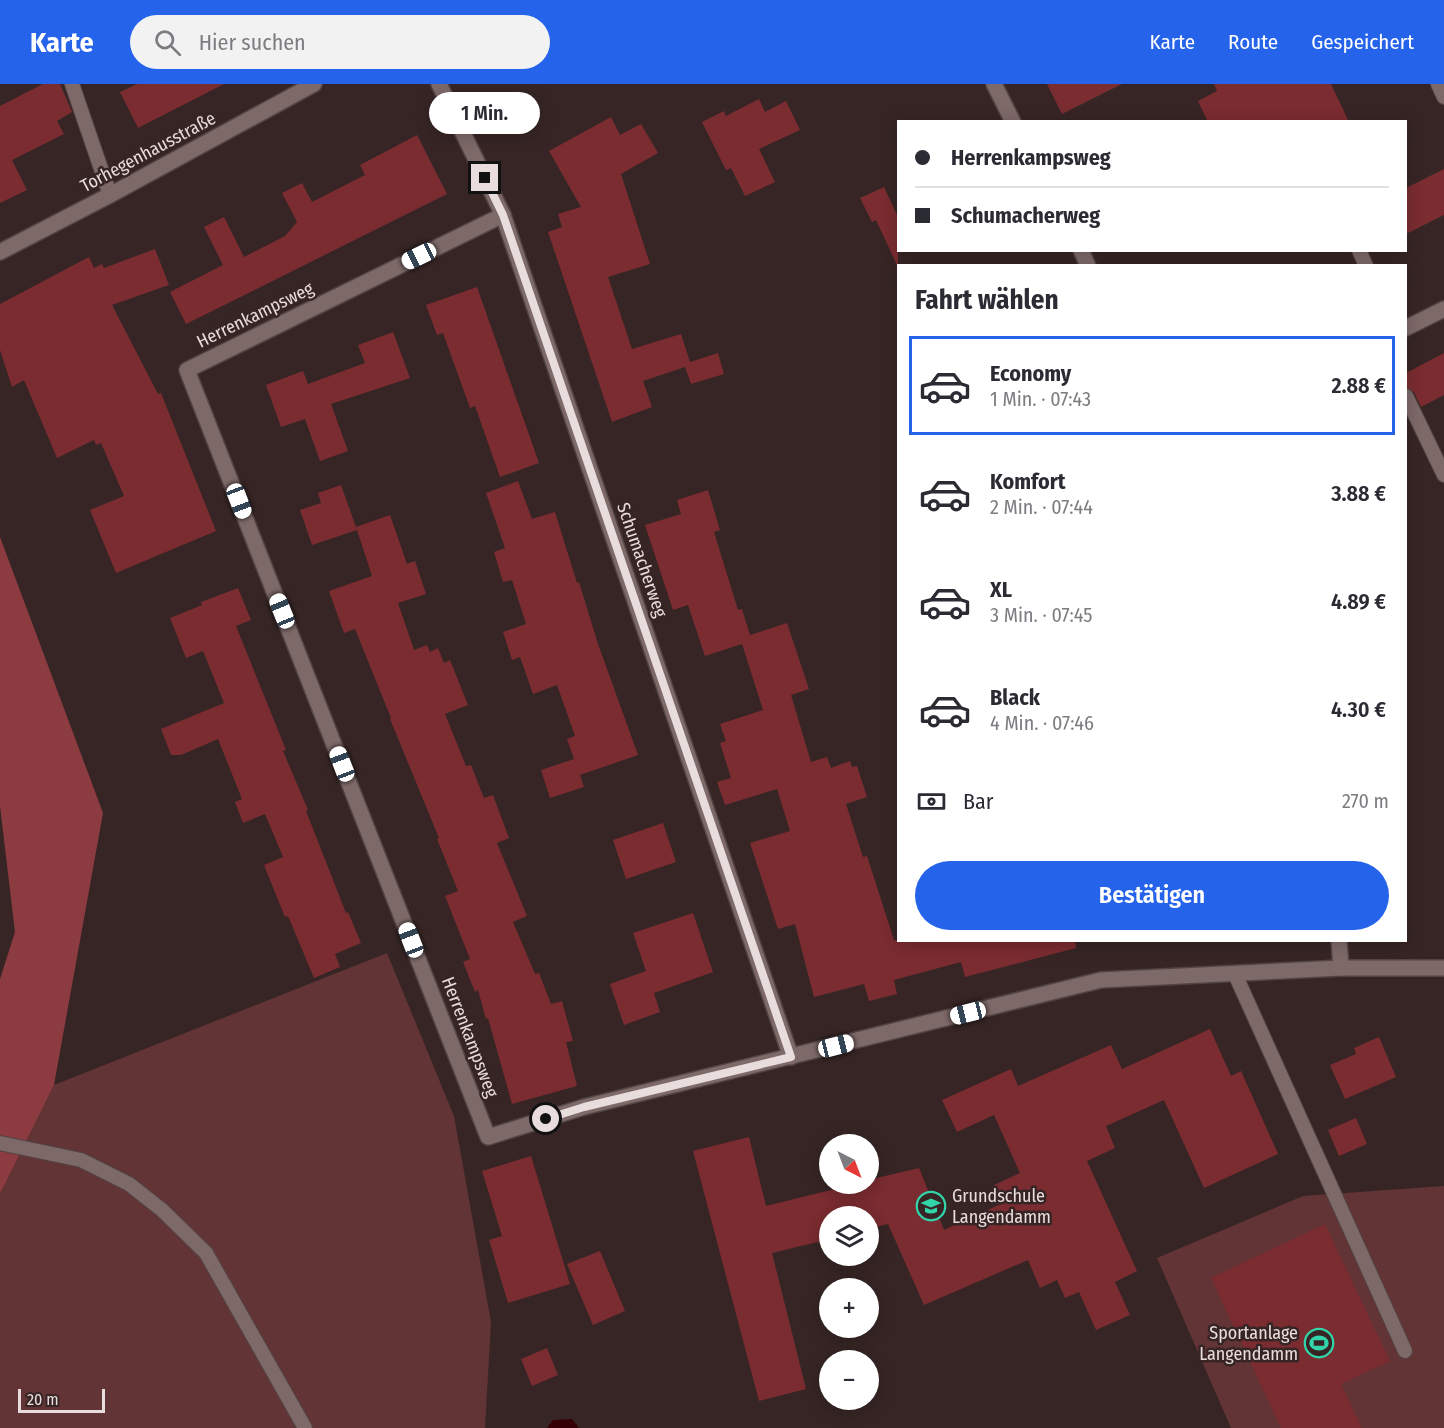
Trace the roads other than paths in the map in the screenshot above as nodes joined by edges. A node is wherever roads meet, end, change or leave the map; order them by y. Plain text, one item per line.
1 (72, 84) edge
2 (314, 84) edge
3 (439, 84) edge
4 (994, 84) edge
5 (1438, 84) edge
6 (1444, 97) edge
7 (1012, 120) edge
8 (110, 195) junction
9 (503, 215) junction
10 (0, 252) edge
11 (1444, 309) edge
12 (1407, 328) edge
13 (1407, 398) edge
14 (1444, 475) edge
15 (1339, 942) edge
16 (1341, 968) junction
17 (1444, 968) edge
18 (1235, 974) junction
19 (791, 1057) junction
20 (0, 1143) edge
21 (1405, 1351) dead end
22 (305, 1428) edge

1 - 8 lane
2 - 8 street, Torhegenhausstraße
3 - 9 street, Schumacherweg
4 - 7 street
5 - 6 lane
8 - 10 street, Torhegenhausstraße
9 - 19 street, Schumacherweg
9 - 19 street, Herrenkampsweg
11 - 12 street
13 - 14 lane
15 - 16 street
16 - 17 street, Herrenkampsweg
16 - 18 street, Herrenkampsweg
18 - 19 street, Herrenkampsweg
18 - 21 lane
20 - 22 lane

